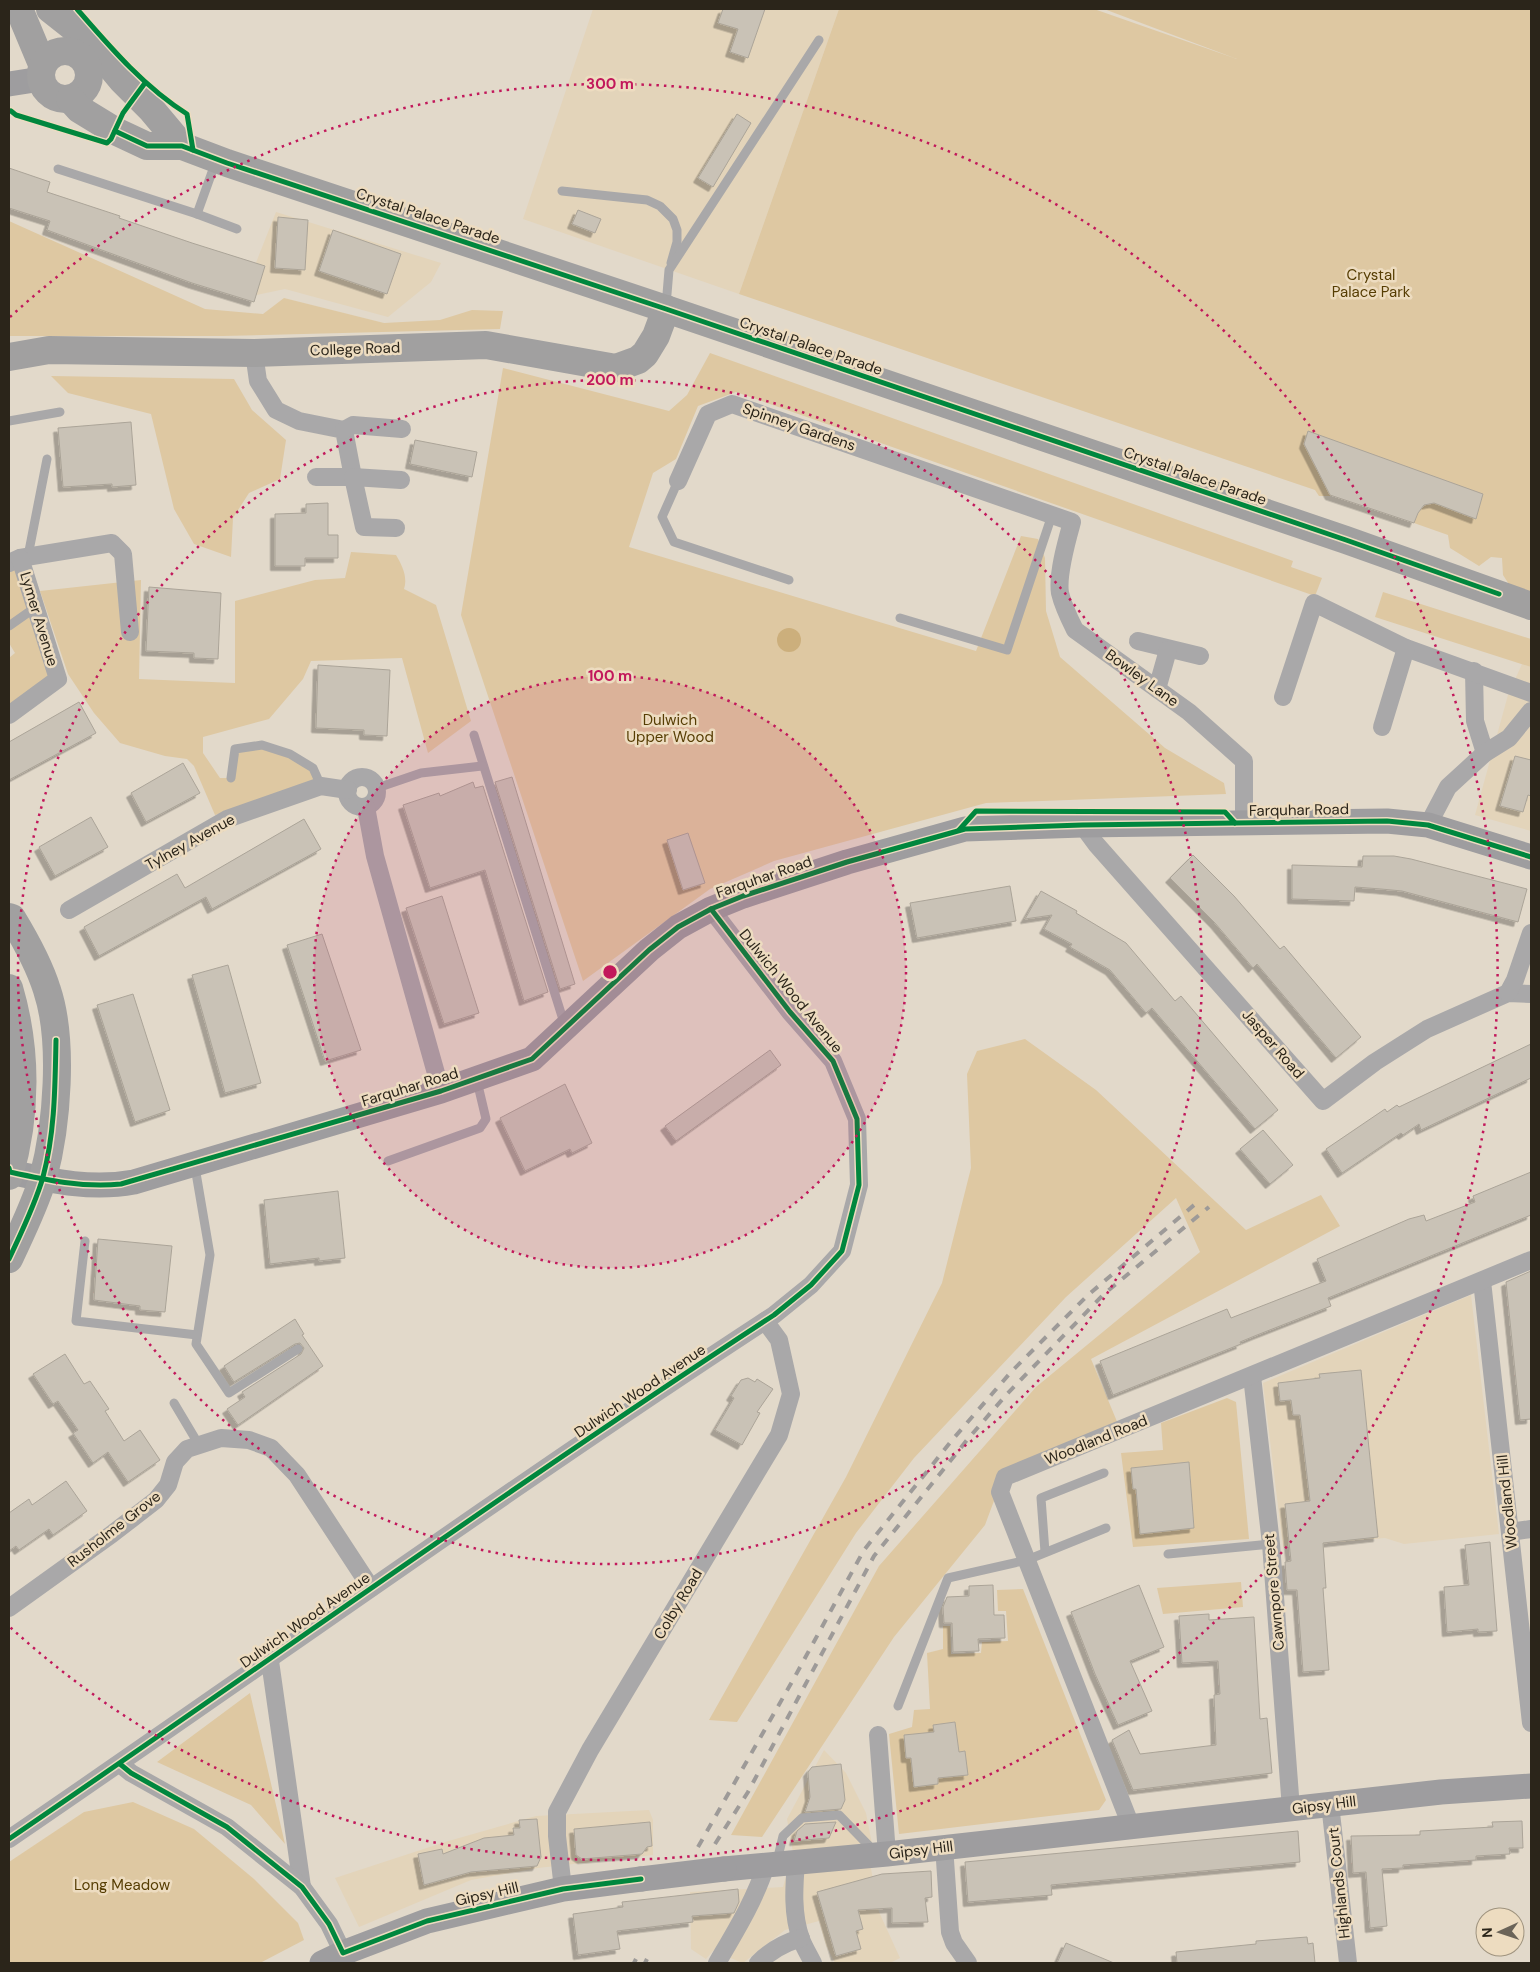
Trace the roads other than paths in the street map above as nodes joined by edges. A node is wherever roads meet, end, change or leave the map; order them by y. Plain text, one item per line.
1 (19, 9) edge
2 (50, 9) edge
3 (819, 40) dead end
4 (68, 51) junction
5 (95, 63) junction
6 (42, 72) junction
7 (9, 84) edge
8 (70, 99) junction
9 (182, 146) junction
10 (217, 158) junction
11 (58, 169) dead end
12 (562, 191) dead end
13 (197, 214) junction
14 (237, 229) dead end
15 (670, 270) junction
16 (666, 309) junction
17 (254, 353) junction
18 (9, 357) edge
19 (60, 412) dead end
20 (9, 421) edge
21 (402, 429) dead end
22 (344, 430) junction
23 (47, 459) dead end
24 (316, 477) dead end
25 (353, 477) junction
26 (401, 480) dead end
27 (678, 481) joint
28 (1052, 515) junction
29 (1072, 522) joint
30 (396, 528) dead end
31 (19, 559) edge
32 (789, 580) dead end
33 (1531, 606) edge
34 (36, 607) junction
35 (900, 618) dead end
36 (9, 626) edge
37 (130, 632) dead end
38 (1138, 642) dead end
39 (1406, 648) junction
40 (1168, 650) junction
41 (1200, 656) dead end
42 (1474, 671) junction
43 (1157, 688) junction
44 (1531, 693) edge
45 (1283, 697) dead end
46 (1531, 711) edge
47 (9, 715) edge
48 (1382, 727) dead end
49 (474, 735) dead end
50 (1485, 753) junction
51 (482, 766) junction
52 (231, 778) dead end
53 (321, 786) junction
54 (376, 788) junction
55 (348, 790) junction
56 (366, 807) junction
57 (1244, 823) junction
58 (1082, 825) junction
59 (1428, 825) junction
60 (1531, 857) edge
61 (710, 909) junction
62 (68, 910) dead end
63 (9, 917) edge
64 (1531, 933) edge
65 (9, 988) edge
66 (1508, 992) junction
67 (1531, 994) edge
68 (565, 1029) junction
69 (477, 1078) junction
70 (441, 1091) junction
71 (388, 1161) dead end
72 (194, 1164) junction
73 (9, 1174) edge
74 (42, 1179) junction
75 (84, 1241) dead end
76 (9, 1259) edge
77 (1531, 1260) edge
78 (1482, 1281) junction
79 (765, 1321) junction
80 (197, 1335) junction
81 (298, 1349) dead end
82 (1252, 1376) junction
83 (174, 1403) dead end
84 (199, 1445) junction
85 (1104, 1473) dead end
86 (1106, 1528) dead end
87 (1531, 1529) edge
88 (1510, 1532) junction
89 (1271, 1544) junction
90 (1045, 1552) junction
91 (1168, 1554) dead end
92 (1027, 1560) junction
93 (371, 1588) junction
94 (9, 1608) edge
95 (270, 1661) junction
96 (898, 1706) dead end
97 (1531, 1723) edge
98 (878, 1735) dead end
99 (120, 1764) junction
100 (1531, 1786) edge
101 (1330, 1804) junction
102 (1291, 1809) junction
103 (1131, 1826) junction
104 (9, 1839) edge
105 (944, 1846) junction
106 (882, 1854) junction
107 (779, 1864) junction
108 (302, 1887) junction
109 (563, 1889) junction
110 (801, 1938) junction
111 (332, 1958) edge
112 (717, 1963) edge
113 (758, 1963) edge
114 (813, 1963) edge
115 (968, 1963) edge
116 (1348, 1963) edge

1 - 6 main road
2 - 4 main road
2 - 5 main road
3 - 15 lane
4 - 5 main road
4 - 6 main road
5 - 8 main road
5 - 9 main road
6 - 7 street
6 - 8 main road
8 - 9 main road, Crystal Palace Parade
9 - 10 main road, Crystal Palace Parade
10 - 13 lane
10 - 16 main road, Crystal Palace Parade
11 - 13 lane
12 - 15 lane
13 - 14 lane
15 - 16 lane
16 - 17 main road, College Road
16 - 33 main road, Crystal Palace Parade
17 - 18 main road, College Road
17 - 22 street
19 - 20 lane
21 - 22 street
22 - 25 street
23 - 31 lane
24 - 25 street
25 - 26 street
25 - 30 street
27 - 28 street, Spinney Gardens
27 - 32 lane, Spinney Gardens
28 - 29 street, Spinney Gardens
28 - 35 lane
29 - 43 street, Bowley Lane
31 - 34 street, Lymer Avenue
31 - 37 street, Lymer Avenue
34 - 36 lane
34 - 47 street, Lymer Avenue
38 - 40 street
39 - 42 street
39 - 45 street
39 - 48 street
40 - 41 street
40 - 43 street
42 - 44 street
42 - 50 street
43 - 57 street, Bowley Lane
46 - 50 street
49 - 51 lane
50 - 59 street
51 - 54 lane
51 - 68 lane
52 - 53 lane
53 - 55 street, Tylney Avenue
53 - 62 street, Tylney Avenue
54 - 55 street
54 - 56 street
55 - 56 street
56 - 70 street
57 - 58 street, Farquhar Road
57 - 59 street, Farquhar Road
58 - 61 street, Farquhar Road
58 - 66 street, Jasper Road
59 - 60 street, Farquhar Road
61 - 68 street, Farquhar Road
61 - 79 street, Dulwich Wood Avenue
63 - 74 main road
64 - 66 street
65 - 73 main road
66 - 67 street
68 - 69 street, Farquhar Road
69 - 70 street, Farquhar Road
69 - 71 lane
70 - 72 street, Farquhar Road
72 - 74 street, Farquhar Road
72 - 80 lane
73 - 74 street, Farquhar Road
74 - 76 main road
75 - 80 lane
77 - 78 street, Woodland Road
78 - 82 street, Woodland Road
78 - 88 street, Woodland Hill
79 - 93 street, Dulwich Wood Avenue
79 - 109 street, Colby Road
80 - 81 lane
82 - 89 street, Cawnpore Street
82 - 92 street, Woodland Road
83 - 84 lane
84 - 93 street, Rusholme Grove
84 - 94 street, Rusholme Grove
85 - 90 lane
86 - 90 lane
87 - 88 street
88 - 97 street, Woodland Hill
89 - 91 lane
89 - 102 street, Cawnpore Street
90 - 92 lane
92 - 96 lane
92 - 103 street, Woodland Road
93 - 95 street, Dulwich Wood Avenue
95 - 99 street, Dulwich Wood Avenue
95 - 108 street, Dulwich Wood Avenue
98 - 106 street
99 - 104 street, Dulwich Wood Avenue
99 - 108 street, Dulwich Wood Avenue
100 - 101 street, Gipsy Hill
101 - 102 street, Gipsy Hill
101 - 116 street, Highlands Court
102 - 103 street, Gipsy Hill
103 - 105 street, Gipsy Hill
105 - 106 street, Gipsy Hill
105 - 115 street
106 - 107 street, Gipsy Hill
106 - 107 lane
107 - 109 street, Gipsy Hill, bridge
107 - 110 street
107 - 112 street
108 - 111 street, Dulwich Wood Avenue
109 - 111 street, Gipsy Hill
110 - 113 street
110 - 114 street

